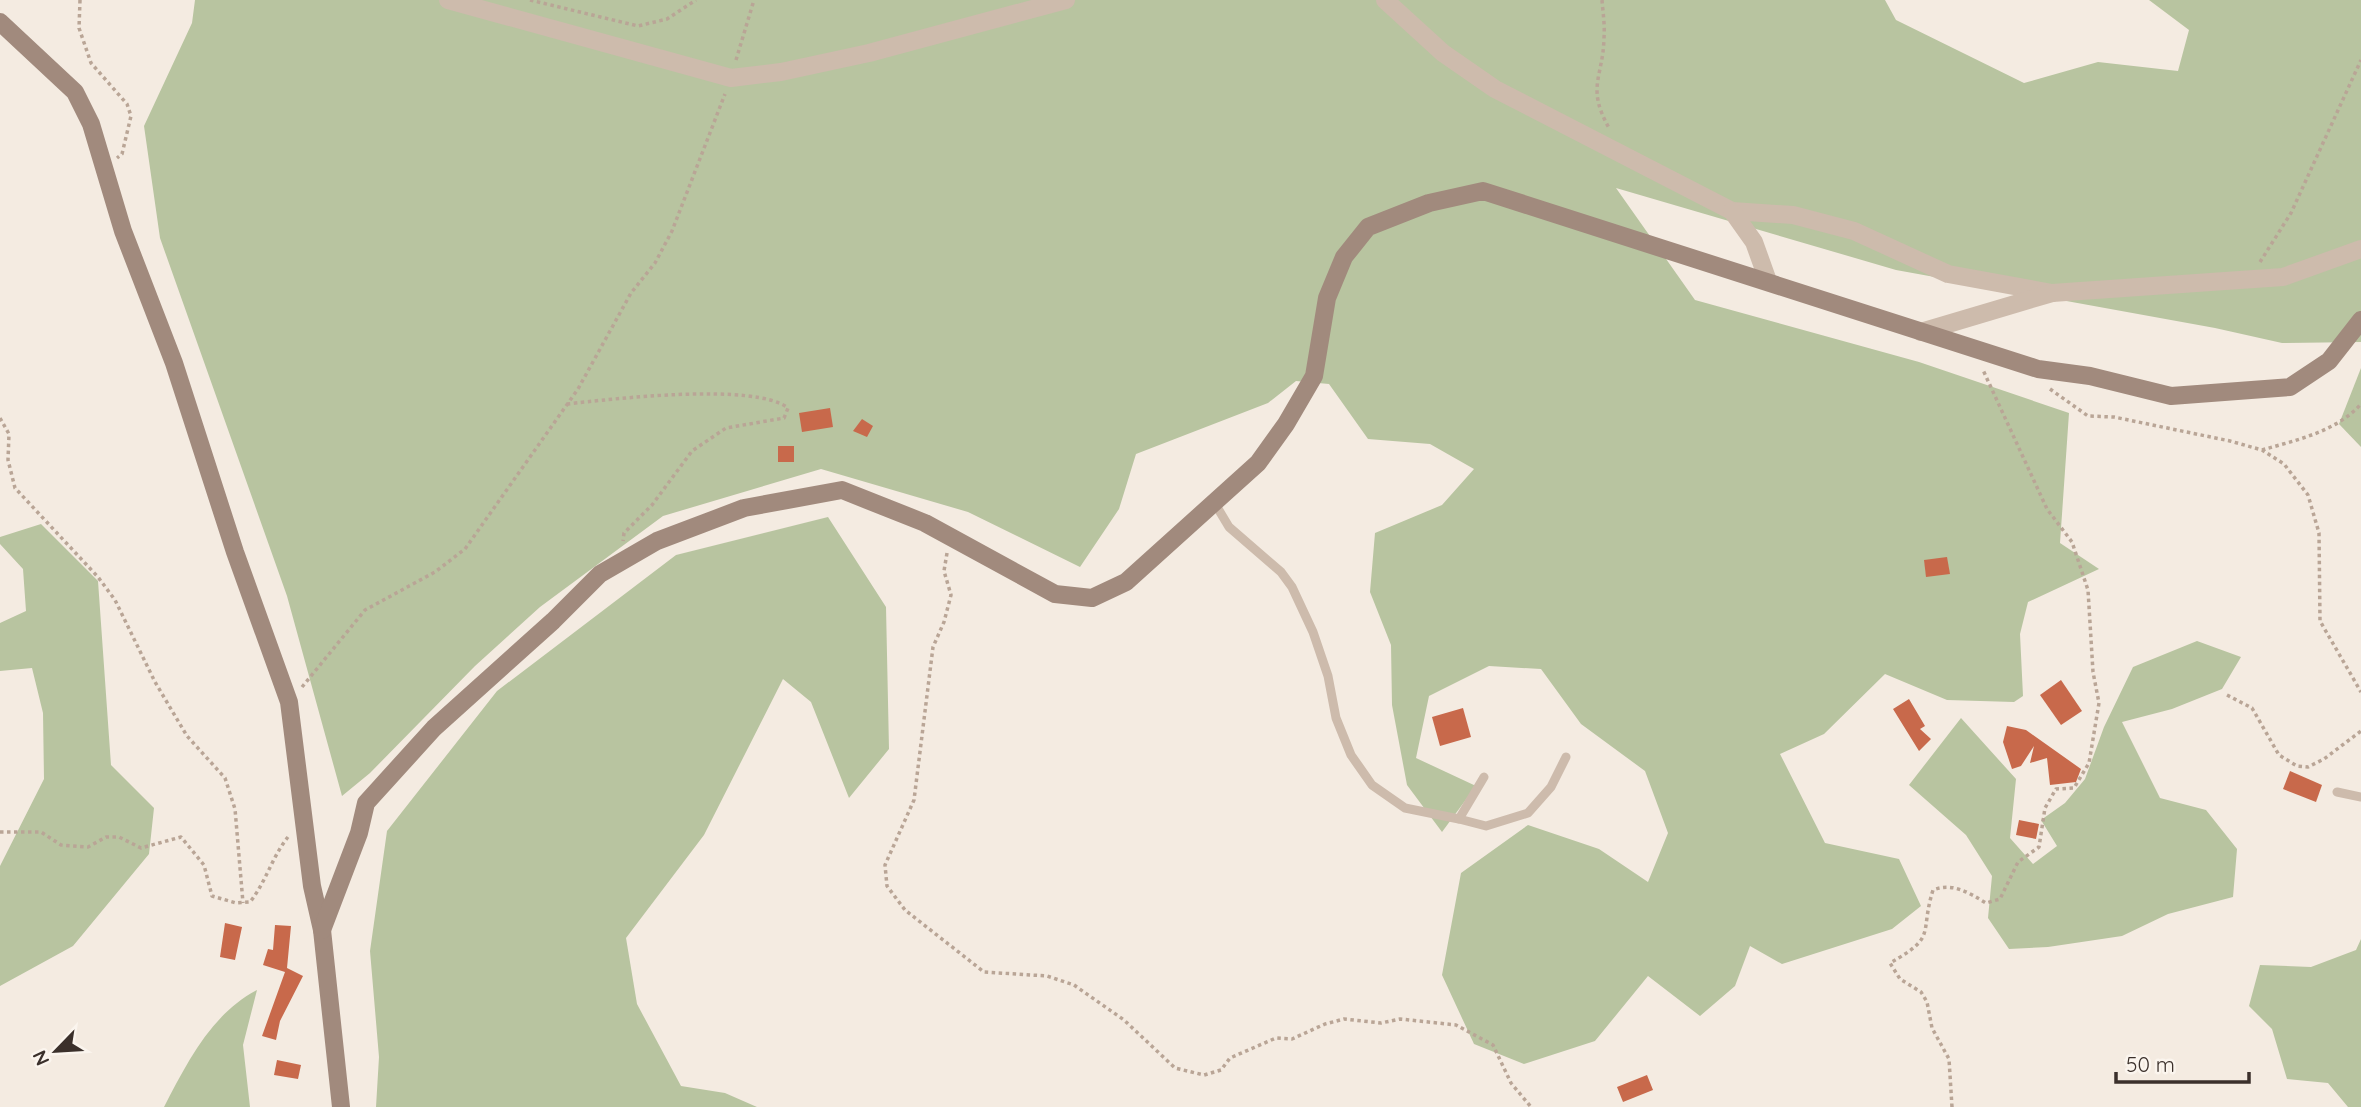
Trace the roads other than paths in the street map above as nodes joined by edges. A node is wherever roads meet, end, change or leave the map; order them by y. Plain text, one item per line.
1 (448, 0) edge
2 (1066, 0) edge
3 (1385, 0) edge
4 (0, 22) edge
5 (1732, 211) junction
6 (2361, 249) edge
7 (1768, 281) junction
8 (2052, 293) junction
9 (2361, 320) edge
10 (1921, 332) junction
11 (1214, 502) junction
12 (1566, 757) dead end
13 (1484, 778) dead end
14 (2337, 792) dead end
15 (2361, 797) edge
16 (1459, 819) junction
17 (322, 930) junction
18 (343, 1105) edge

1 - 2 street
3 - 5 street
4 - 17 street
5 - 7 street
5 - 8 street
6 - 8 street
7 - 10 street
7 - 11 street
8 - 10 street
9 - 10 street
11 - 16 lane
11 - 17 street
12 - 16 lane
13 - 16 lane
14 - 15 lane
17 - 18 street

